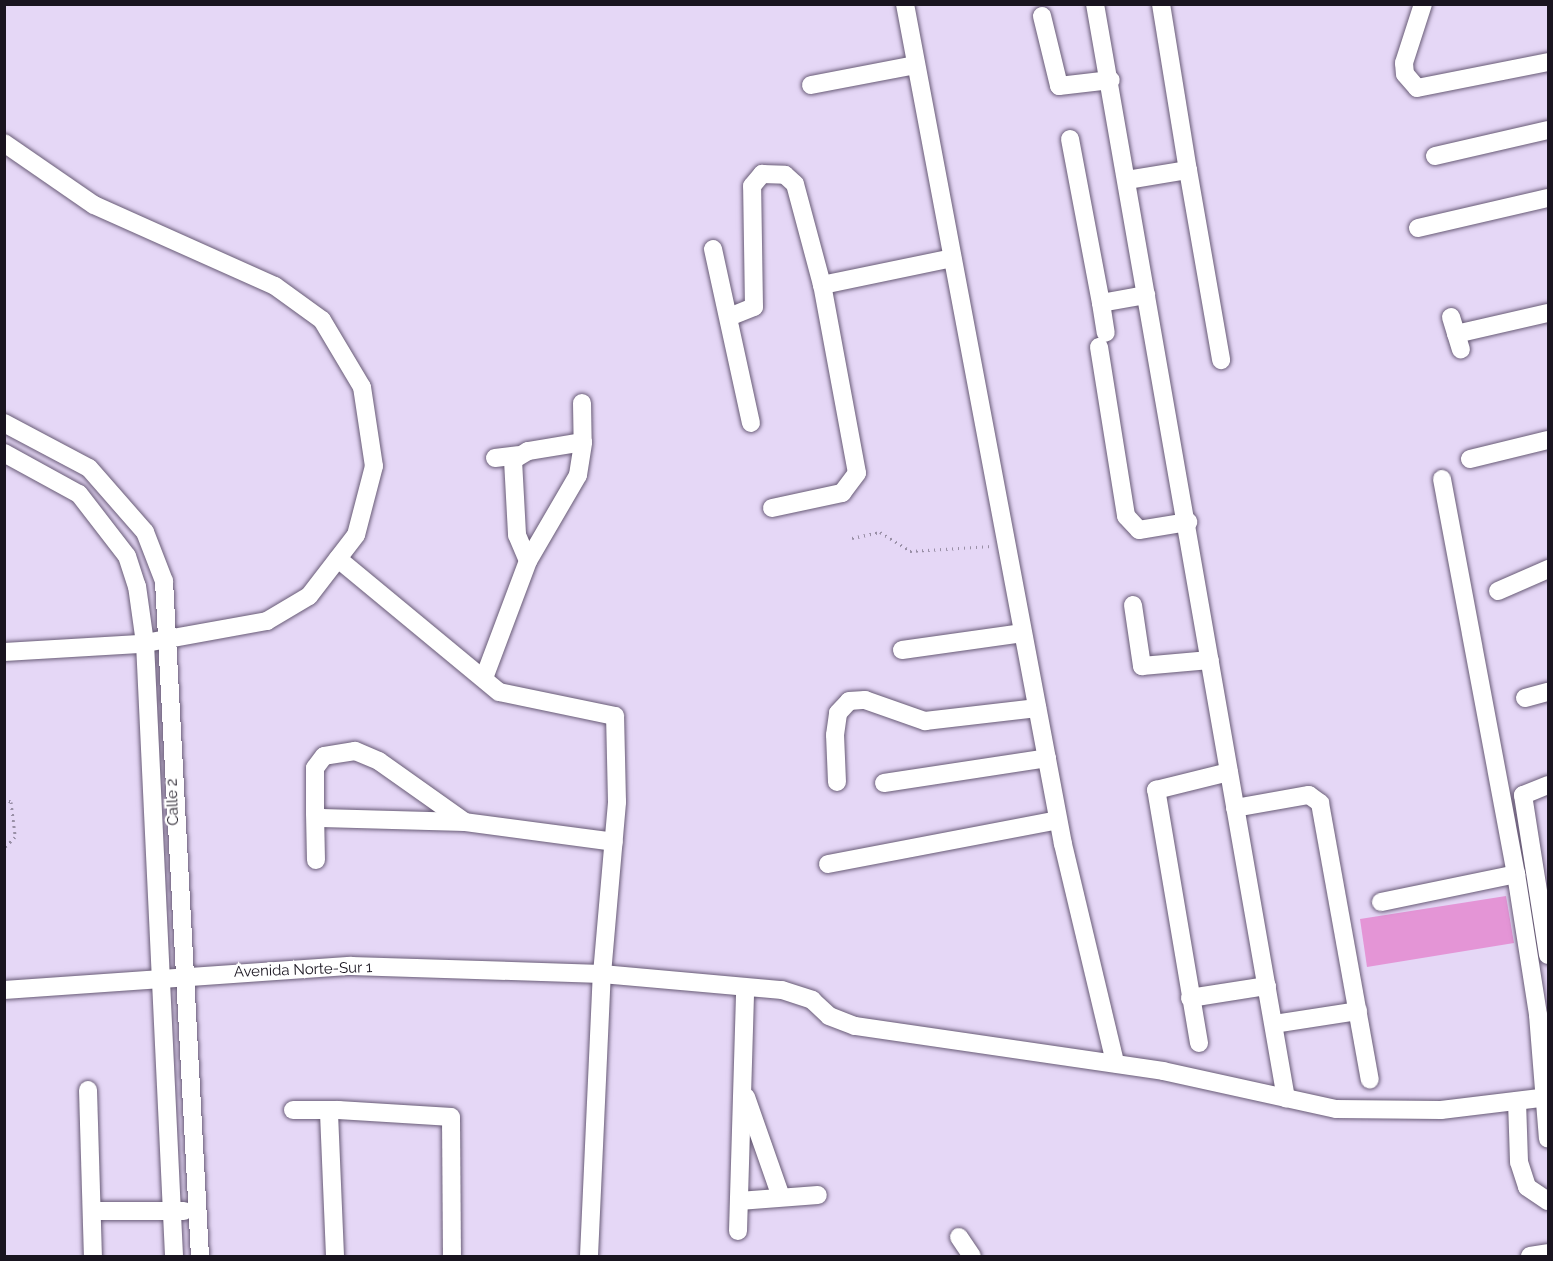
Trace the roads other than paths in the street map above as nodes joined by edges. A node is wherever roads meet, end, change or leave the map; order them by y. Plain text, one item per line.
1 (905, 4) edge
2 (1095, 4) edge
3 (1161, 4) edge
4 (1423, 4) edge
5 (1042, 16) dead end
6 (1548, 62) edge
7 (916, 65) junction
8 (1111, 80) junction
9 (811, 85) dead end
10 (1548, 130) edge
11 (1070, 139) dead end
12 (4, 143) edge
13 (1435, 156) dead end
14 (1188, 170) junction
15 (1127, 180) junction
16 (1548, 198) edge
17 (1418, 228) dead end
18 (713, 249) dead end
19 (952, 258) junction
20 (822, 285) junction
21 (1146, 295) junction
22 (1101, 303) junction
23 (1548, 313) edge
24 (729, 317) junction
25 (1456, 333) dead end
26 (1221, 360) dead end
27 (582, 403) dead end
28 (4, 423) edge
29 (751, 423) dead end
30 (1548, 440) edge
31 (583, 442) junction
32 (4, 453) edge
33 (518, 455) junction
34 (495, 458) dead end
35 (1470, 459) dead end
36 (1442, 479) dead end
37 (772, 508) dead end
38 (1188, 522) junction
39 (338, 559) junction
40 (528, 561) junction
41 (1548, 569) edge
42 (1498, 591) dead end
43 (1133, 605) dead end
44 (1023, 633) junction
45 (171, 639) junction
46 (145, 643) junction
47 (902, 650) dead end
48 (4, 652) edge
49 (1210, 660) junction
50 (484, 678) junction
51 (1548, 692) edge
52 (1525, 698) dead end
53 (1037, 708) junction
54 (1047, 758) junction
55 (1229, 772) junction
56 (837, 782) dead end
57 (884, 783) dead end
58 (1548, 785) edge
59 (425, 793) junction
60 (1235, 808) junction
61 (315, 813) junction
62 (1058, 820) junction
63 (417, 822) junction
64 (465, 822) junction
65 (614, 842) junction
66 (316, 860) dead end
67 (828, 864) dead end
68 (1516, 874) junction
69 (1543, 899) edge
70 (1381, 902) dead end
71 (1548, 955) edge
72 (602, 974) junction
73 (181, 975) junction
74 (158, 976) junction
75 (1267, 986) junction
76 (745, 988) junction
77 (4, 990) edge
78 (1190, 998) junction
79 (1358, 1011) junction
80 (1274, 1024) junction
81 (1199, 1043) dead end
82 (1115, 1063) junction
83 (1370, 1080) dead end
84 (743, 1088) junction
85 (88, 1090) dead end
86 (1546, 1097) edge
87 (1286, 1098) junction
88 (1517, 1101) junction
89 (292, 1110) dead end
90 (329, 1110) junction
91 (1548, 1139) edge
92 (818, 1195) dead end
93 (782, 1197) junction
94 (739, 1201) junction
95 (1548, 1201) edge
96 (92, 1211) junction
97 (171, 1211) junction
98 (198, 1211) junction
99 (738, 1231) dead end
100 (959, 1237) dead end
101 (1548, 1253) edge
102 (93, 1257) edge
103 (174, 1257) edge
104 (200, 1257) edge
105 (335, 1257) edge
106 (452, 1257) edge
107 (589, 1257) edge
108 (972, 1257) edge
109 (1530, 1257) edge

1 - 7 street
2 - 8 street
3 - 14 street
4 - 6 street
5 - 8 street
7 - 9 street
7 - 19 street
8 - 15 street
10 - 13 street
11 - 22 street
12 - 39 street
14 - 15 street
14 - 26 street
15 - 21 street
16 - 17 street
18 - 24 street
19 - 20 street
19 - 44 street
20 - 24 street
20 - 37 street
21 - 22 street
21 - 38 street
22 - 38 street
23 - 25 street
24 - 29 street
27 - 31 street
28 - 45 street, Calle 2
30 - 35 street
31 - 33 street
31 - 40 street
32 - 46 street
33 - 34 street
33 - 40 street
36 - 68 street
38 - 49 street
39 - 45 street
39 - 50 street
40 - 50 street
41 - 42 street
43 - 49 street
44 - 47 street
44 - 53 street
45 - 46 street
45 - 73 street, Calle 2
46 - 48 street
46 - 74 street
49 - 55 street
50 - 65 street
51 - 52 street
53 - 54 street
53 - 56 street
54 - 57 street
54 - 62 street
55 - 60 street
55 - 78 street
58 - 69 street
59 - 61 street
59 - 63 street
59 - 64 street
60 - 75 street
60 - 79 street
61 - 63 street
61 - 66 street
62 - 67 street
62 - 82 street
63 - 64 street
64 - 65 street
65 - 72 street
68 - 70 street
68 - 86 street
69 - 71 street
72 - 73 street, Avenida Norte-Sur 1
72 - 76 street, Avenida Norte-Sur 1
72 - 107 street
73 - 74 street, Avenida Norte-Sur 1
73 - 98 street, Calle 2
74 - 77 street, Avenida Norte-Sur 1
74 - 97 street
75 - 78 street
75 - 80 street
76 - 82 street, Avenida Norte-Sur 1
76 - 84 street
78 - 81 street
79 - 80 street
79 - 83 street
80 - 87 street
82 - 87 street, Avenida Norte-Sur 1
84 - 93 street
84 - 94 street
85 - 96 street
86 - 88 street, Avenida Norte-Sur 1
86 - 91 street
87 - 88 street, Avenida Norte-Sur 1
88 - 95 street
89 - 90 street
90 - 105 street
90 - 106 street
92 - 93 street
93 - 94 street
94 - 99 street
96 - 97 street
96 - 102 street
97 - 98 street
97 - 103 street
98 - 104 street, Calle 2
100 - 108 street
101 - 109 street

